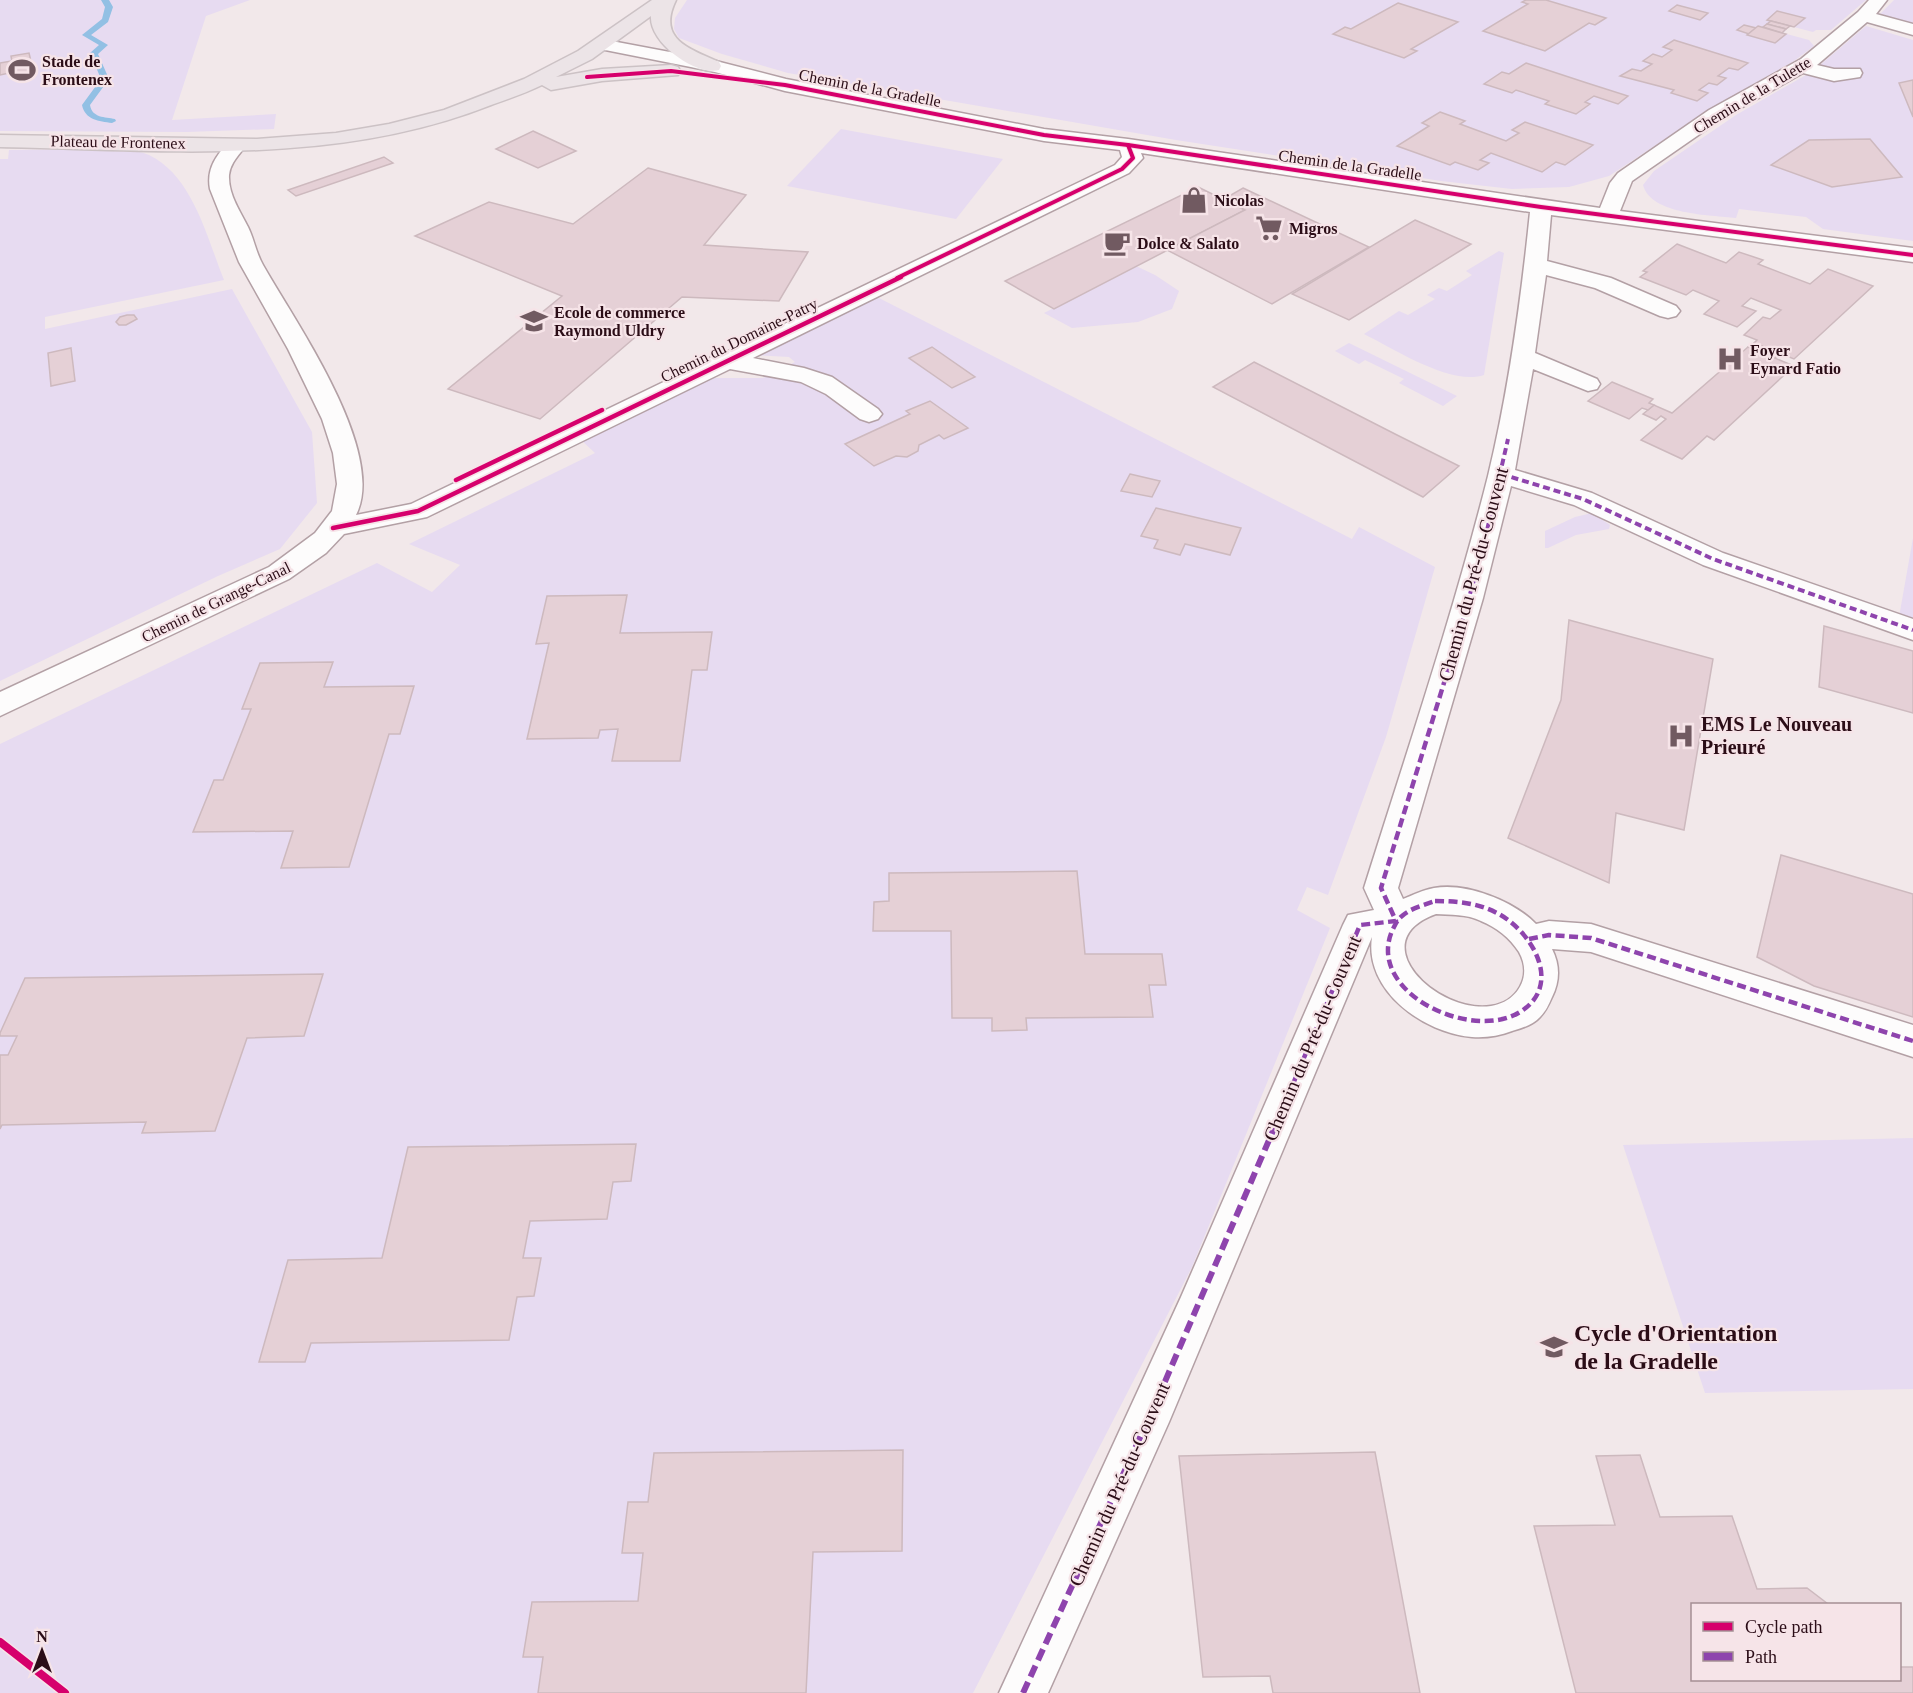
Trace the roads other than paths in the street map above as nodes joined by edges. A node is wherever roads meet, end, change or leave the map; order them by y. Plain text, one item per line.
1 (665, 0) edge
2 (1878, 0) edge
3 (1913, 15) edge
4 (1864, 16) junction
5 (1887, 23) junction
6 (1913, 30) edge
7 (602, 44) junction
8 (585, 55) junction
9 (712, 66) junction
10 (1800, 67) junction
11 (671, 71) junction
12 (1853, 72) dead end
13 (785, 85) junction
14 (480, 103) junction
15 (0, 141) edge
16 (237, 144) junction
17 (1128, 145) junction
18 (1541, 207) junction
19 (1608, 215) junction
20 (1913, 255) edge
21 (1536, 265) junction
22 (1668, 311) dead end
23 (1523, 356) junction
24 (719, 359) junction
25 (1588, 384) dead end
26 (869, 414) dead end
27 (1501, 474) junction
28 (339, 520) junction
29 (1913, 630) edge
30 (0, 705) edge
31 (1396, 921) junction
32 (1529, 939) junction
33 (1913, 1041) edge
34 (1023, 1693) edge

1 - 7 main road
1 - 9 main road
2 - 4 street, Chemin de la Tulette
3 - 5 street
4 - 5 street
4 - 10 street, Chemin de la Tulette
5 - 6 street
7 - 8 main road
7 - 9 street, Chemin de la Gradelle
8 - 11 street, Chemin de la Gradelle
8 - 14 main road
9 - 13 street, Chemin de la Gradelle
10 - 12 street
10 - 19 street, Chemin de la Tulette
11 - 13 street, Chemin de la Gradelle
11 - 14 main road
13 - 17 street, Chemin de la Gradelle
14 - 16 main road, Plateau de Frontenex
15 - 16 main road, Plateau de Frontenex
16 - 28 street
17 - 18 street, Chemin de la Gradelle
17 - 24 street, Chemin du Domaine-Patry
18 - 19 street, Chemin de la Gradelle
18 - 21 street, Chemin du Pré-du-Couvent
19 - 20 street, Chemin de la Gradelle
21 - 22 street
21 - 23 street, Chemin du Pré-du-Couvent
23 - 25 street
23 - 27 street, Chemin du Pré-du-Couvent
24 - 26 street
24 - 28 street, Chemin du Domaine-Patry
24 - 28 street, Chemin du Domaine-Patry
27 - 29 street
27 - 31 street, Chemin du Pré-du-Couvent
28 - 30 street, Chemin de Grange-Canal
31 - 32 street
31 - 32 street
31 - 34 street, Chemin du Pré-du-Couvent
32 - 33 street

